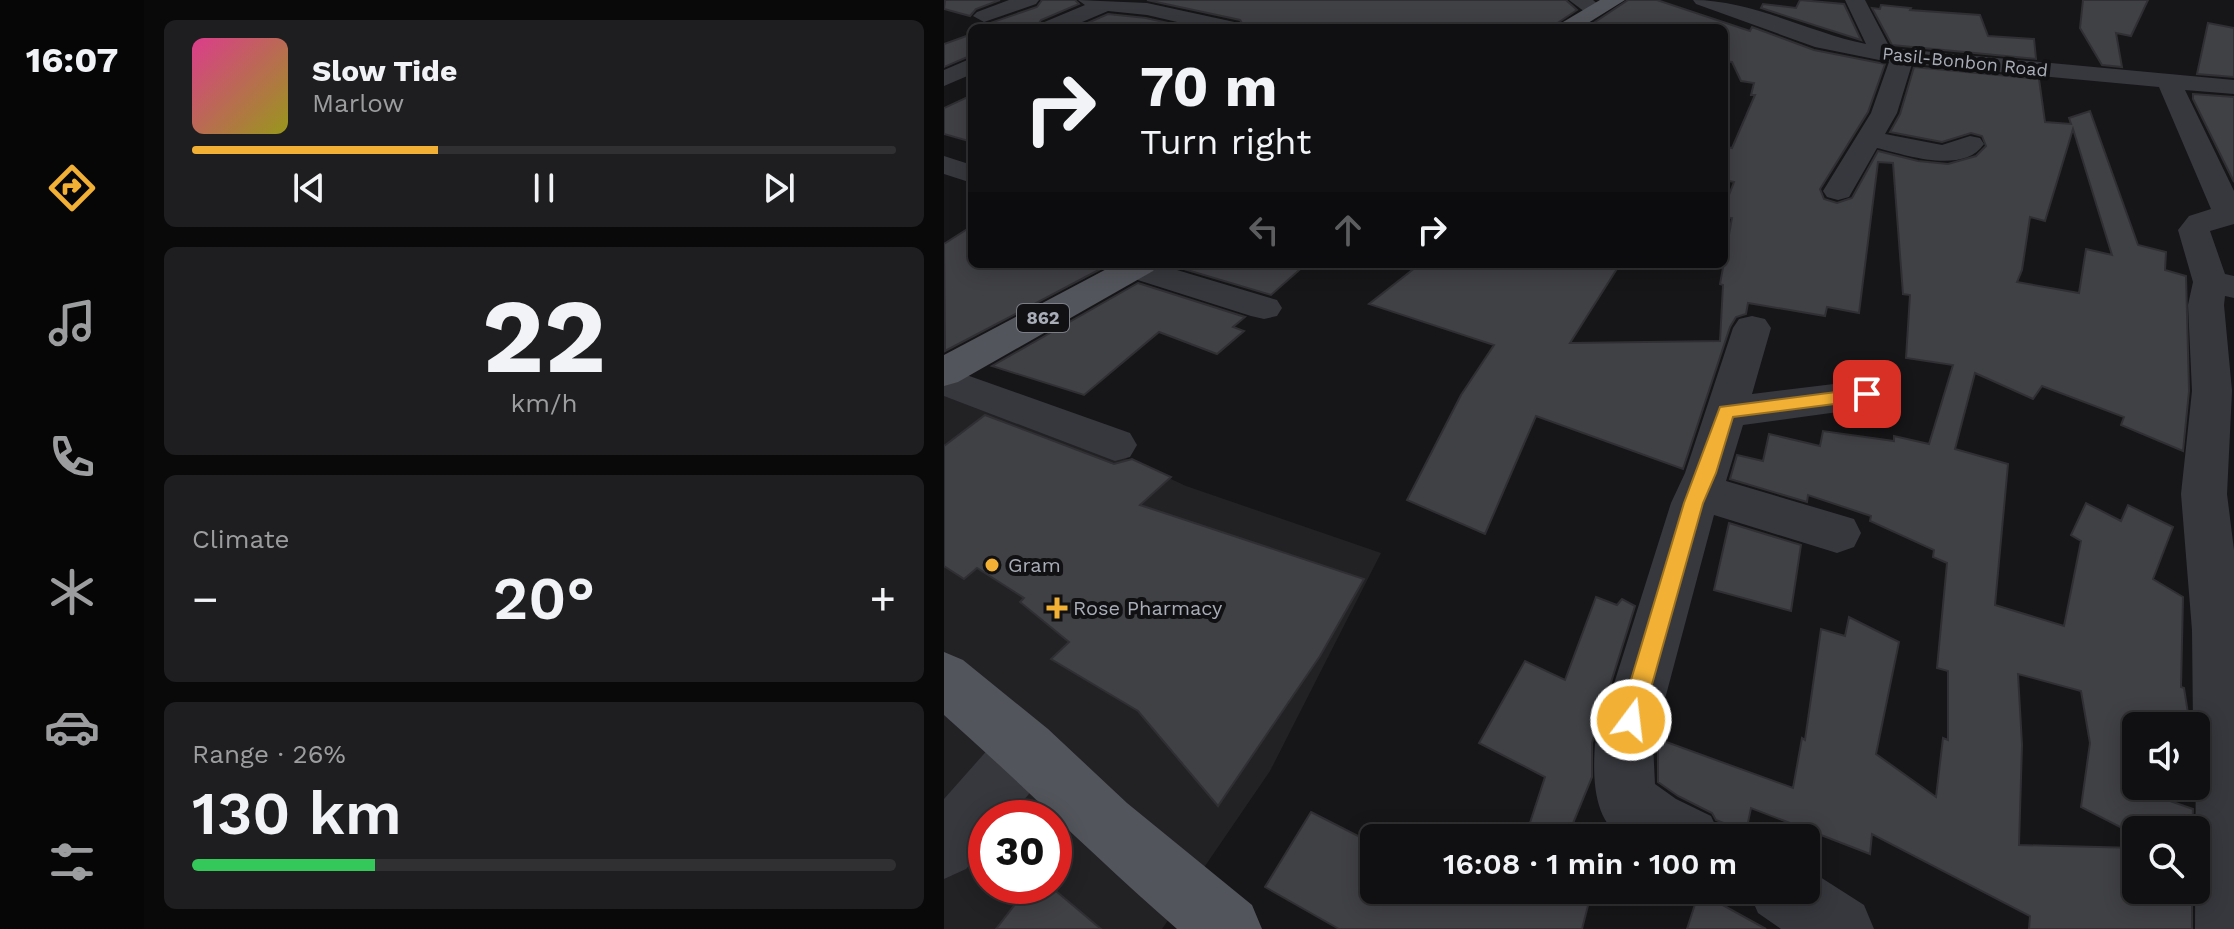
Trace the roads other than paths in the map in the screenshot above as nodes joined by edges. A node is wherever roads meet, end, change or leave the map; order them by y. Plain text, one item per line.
1 (1029, 0) edge
2 (1703, 0) edge
3 (1855, 0) edge
4 (1097, 2) edge
5 (1597, 4) edge
6 (1754, 8) edge
7 (1147, 9) junction
8 (984, 16) dead end
9 (1057, 24) edge
10 (1118, 24) edge
11 (1213, 24) edge
12 (1570, 24) edge
13 (1892, 55) junction
14 (968, 67) edge
15 (944, 79) edge
16 (2169, 82) junction
17 (2234, 87) edge
18 (1871, 139) junction
19 (1970, 144) dead end
20 (944, 165) edge
21 (968, 173) edge
22 (1838, 191) dead end
23 (1133, 268) edge
24 (1143, 268) edge
25 (2222, 284) edge
26 (1264, 308) dead end
27 (1752, 328) dead end
28 (944, 372) edge
29 (944, 381) edge
30 (1867, 394) dead end
31 (1726, 412) junction
32 (1115, 445) dead end
33 (1699, 492) junction
34 (1837, 533) dead end
35 (944, 679) edge
36 (1027, 750) junction
37 (1662, 824) edge
38 (944, 847) edge
39 (1802, 904) edge
40 (1228, 929) edge
41 (1840, 929) edge
42 (2229, 929) edge

1 - 8 street
2 - 6 street, Pasil-Bonbon Road
3 - 13 street
4 - 7 street
4 - 9 street
5 - 12 main road
6 - 13 street, Pasil-Bonbon Road
7 - 10 street
7 - 11 street
13 - 16 street, Pasil-Bonbon Road
13 - 18 street
14 - 15 street
16 - 17 street, Pasil-Bonbon Road
16 - 25 street
18 - 19 street
18 - 22 street
20 - 21 street
23 - 28 main road, 862
24 - 26 street
25 - 42 street
27 - 31 street
29 - 32 street
30 - 31 street
31 - 33 street
33 - 34 street
33 - 37 street
35 - 36 main road
36 - 38 street
36 - 40 main road
39 - 41 street

